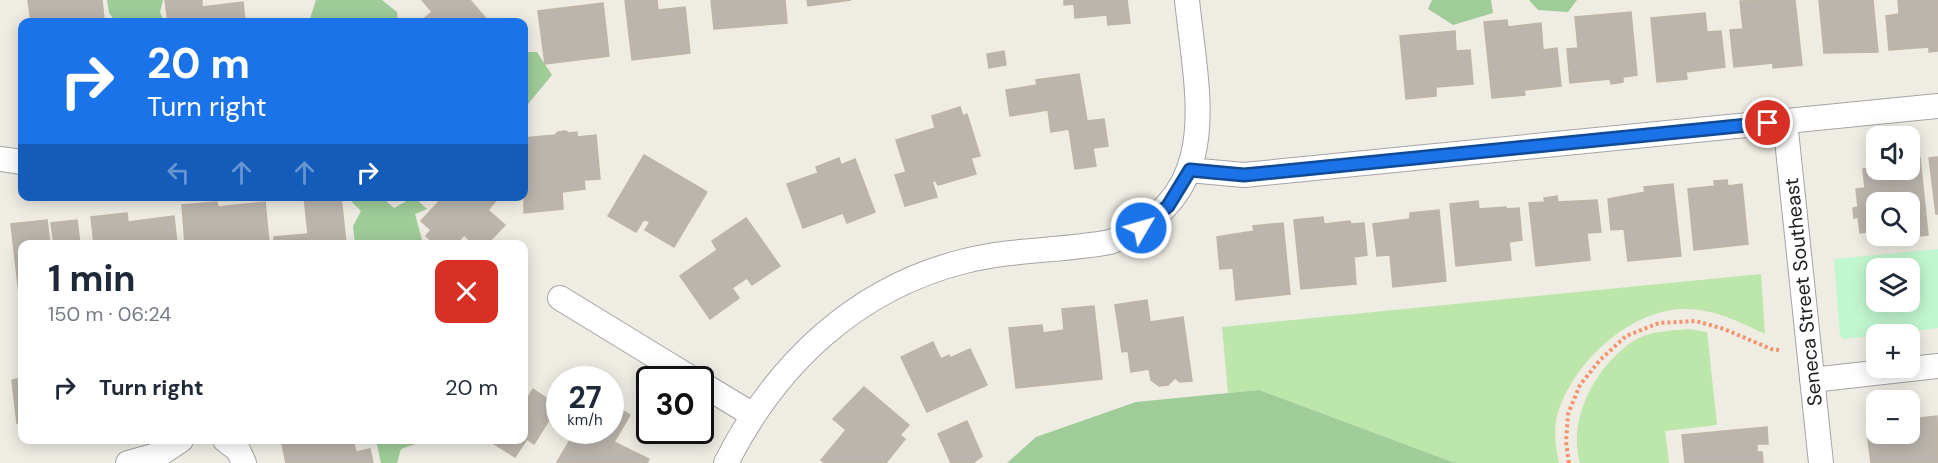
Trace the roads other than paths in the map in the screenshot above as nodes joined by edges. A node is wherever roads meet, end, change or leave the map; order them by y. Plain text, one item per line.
1 (1187, 0) edge
2 (1938, 106) edge
3 (1785, 121) junction
4 (0, 159) edge
5 (18, 161) edge
6 (1190, 170) junction
7 (560, 298) dead end
8 (671, 366) edge
9 (1938, 366) edge
10 (1812, 380) junction
11 (714, 391) edge
12 (753, 415) junction
13 (175, 444) edge
14 (230, 444) edge
15 (128, 463) edge
16 (244, 463) edge
17 (726, 463) edge
18 (1821, 463) edge

1 - 6 street
2 - 3 street
3 - 6 street
3 - 10 street, Seneca Street Southeast
4 - 5 street
6 - 12 street
7 - 8 street
9 - 10 street
10 - 18 street, Seneca Street Southeast
11 - 12 street
12 - 17 street
13 - 15 street
14 - 16 street

